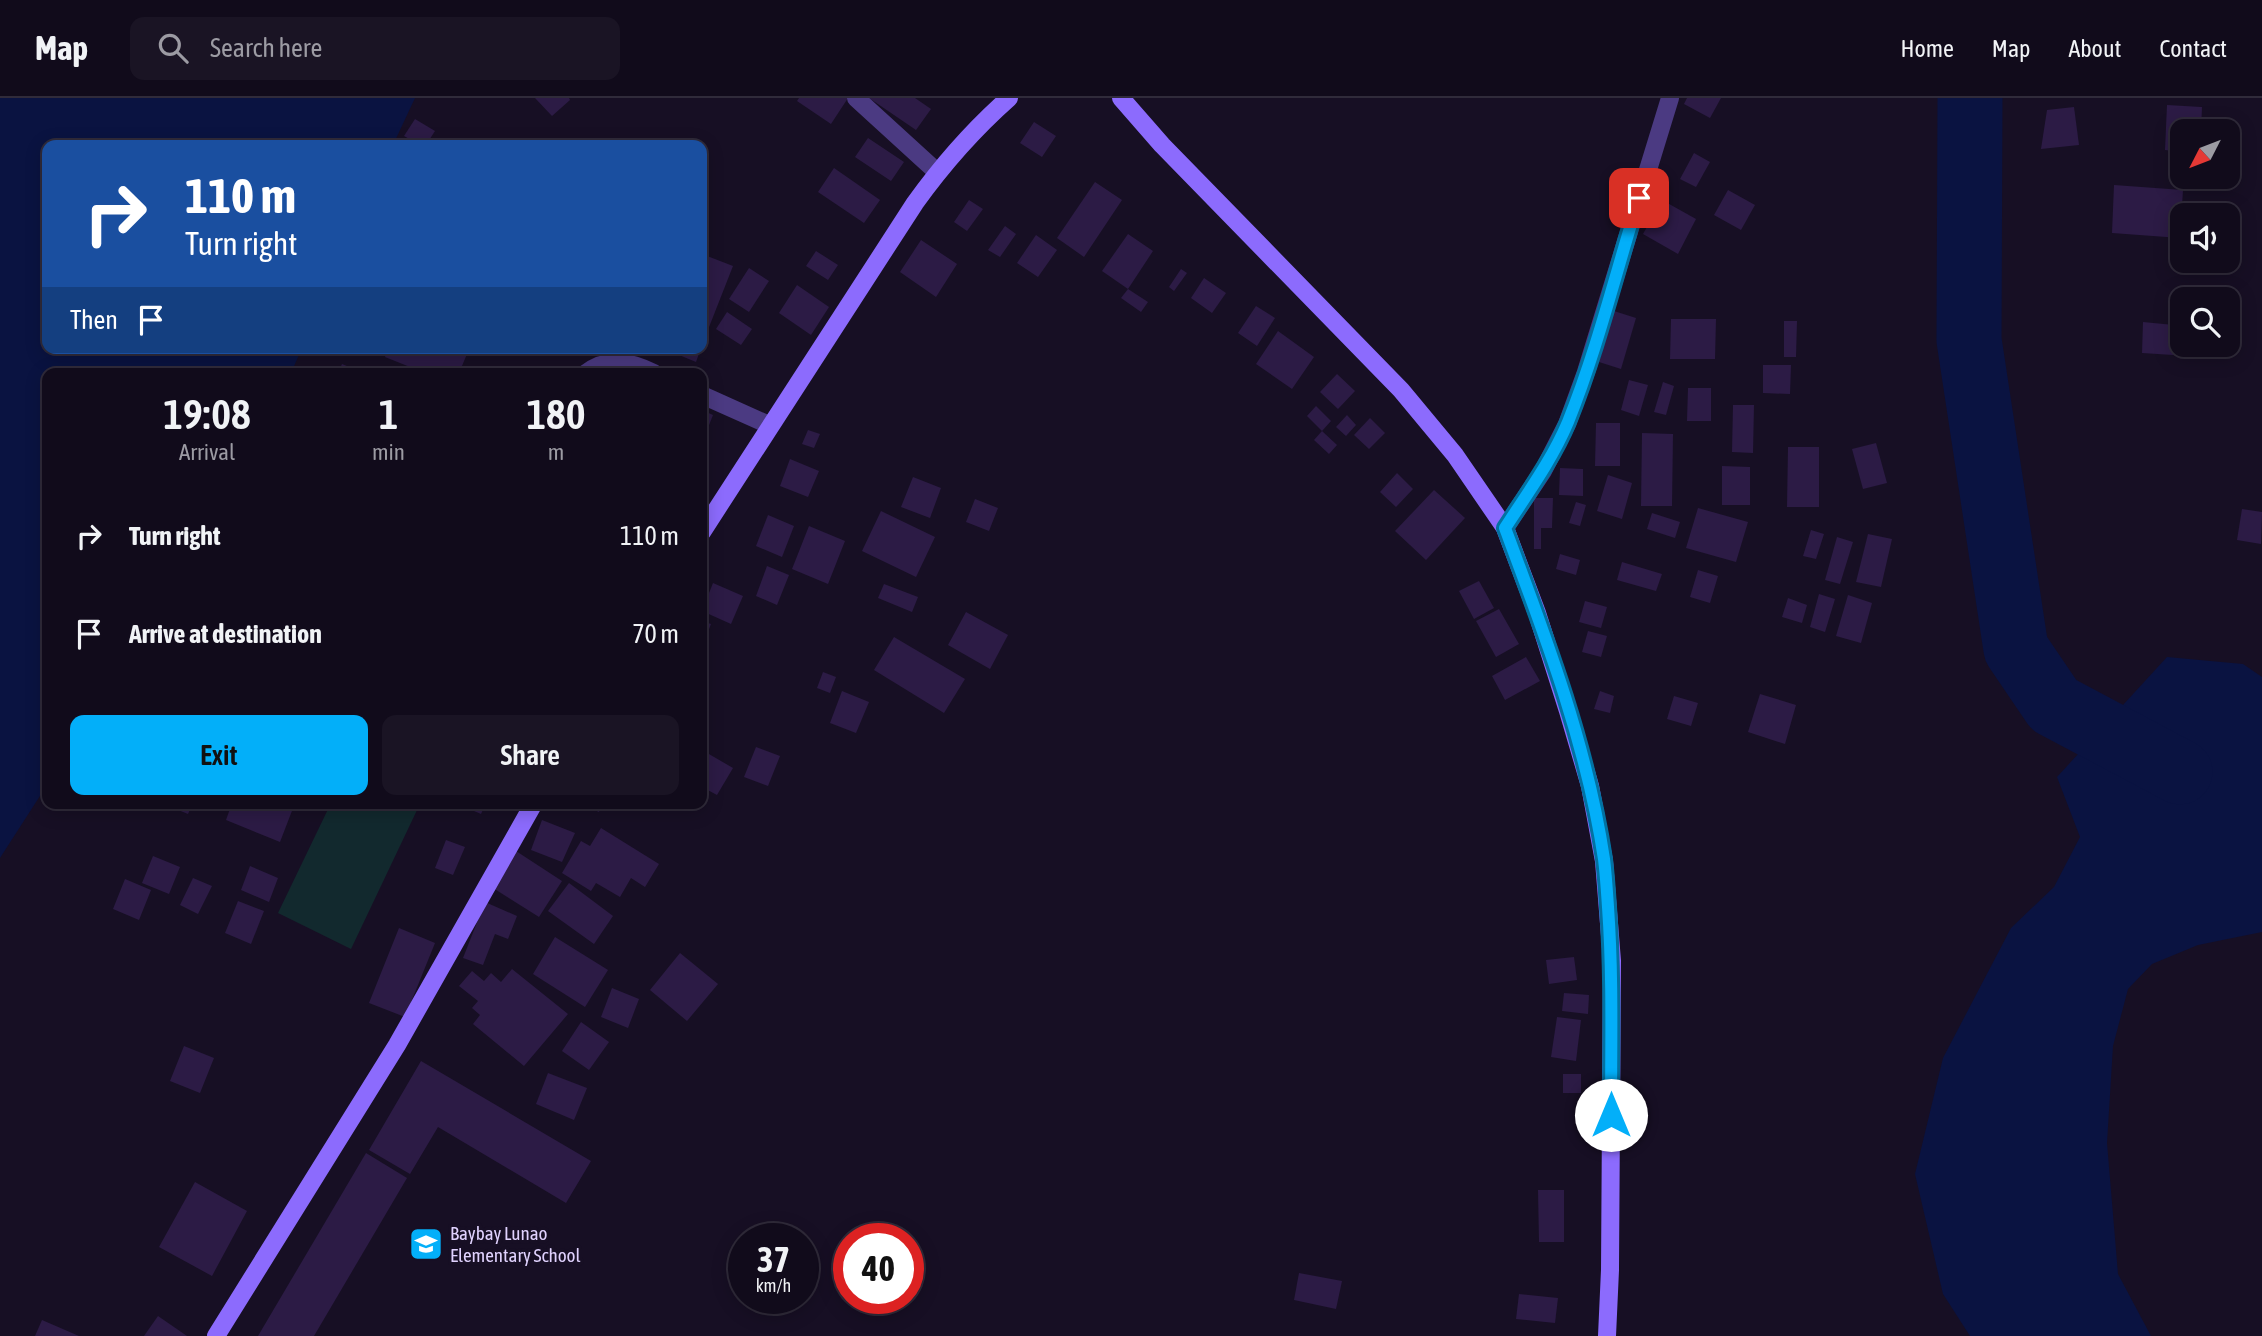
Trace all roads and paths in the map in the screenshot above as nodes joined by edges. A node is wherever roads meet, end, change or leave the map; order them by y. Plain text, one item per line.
1 (856, 98) edge
2 (1009, 98) edge
3 (1121, 98) edge
4 (1670, 98) edge
5 (937, 172) junction
6 (594, 368) edge
7 (643, 368) edge
8 (707, 397) edge
9 (769, 425) junction
10 (707, 524) edge
11 (1505, 528) junction
12 (531, 809) edge
13 (216, 1336) edge
14 (1607, 1336) edge

1 - 5 street
2 - 5 street
3 - 11 street
4 - 11 street
5 - 9 street
6 - 7 street
8 - 9 street
9 - 10 street
11 - 14 street
12 - 13 street

